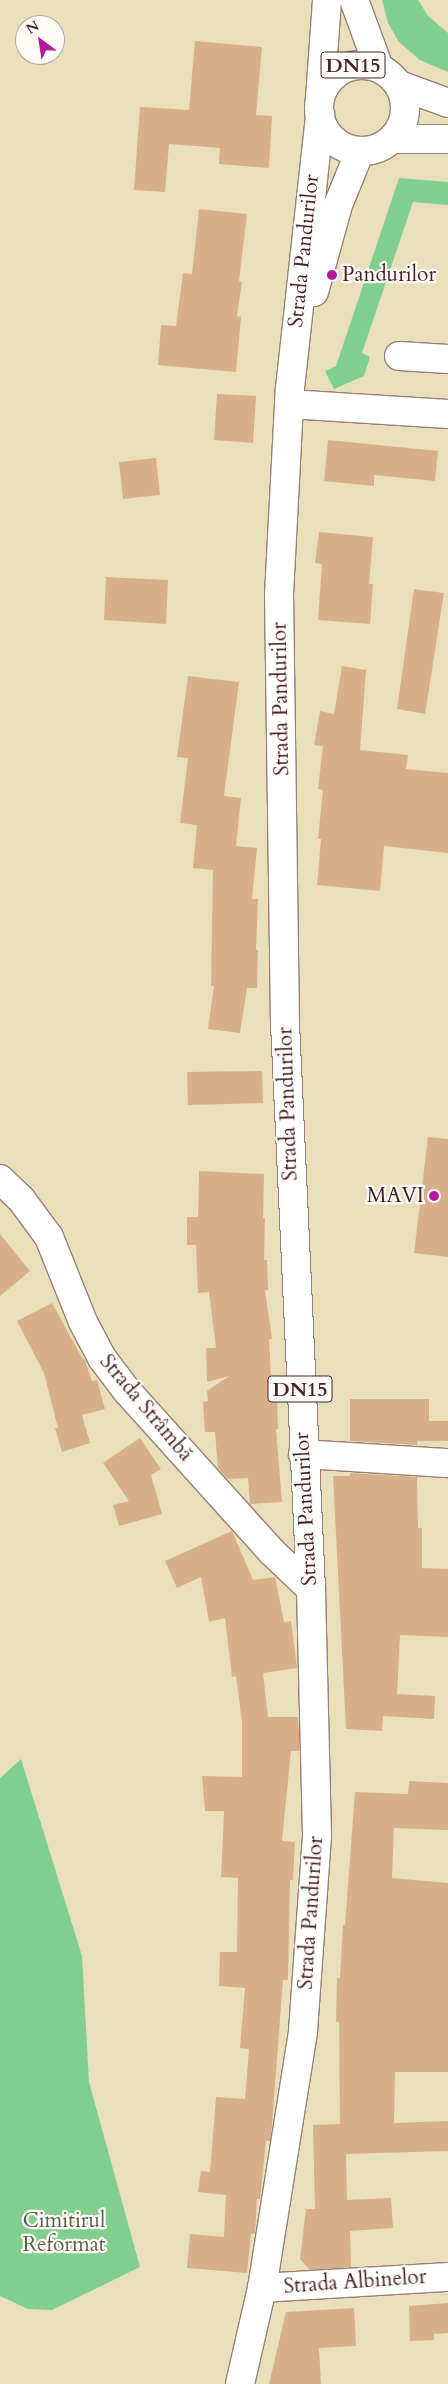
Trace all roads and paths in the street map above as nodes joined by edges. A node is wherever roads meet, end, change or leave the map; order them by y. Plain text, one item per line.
1 (327, 0) edge
2 (354, 0) edge
3 (389, 76) junction
4 (448, 103) edge
5 (320, 108) junction
6 (392, 139) junction
7 (448, 139) edge
8 (360, 151) junction
9 (399, 356) dead end
10 (448, 360) edge
11 (290, 396) junction
12 (448, 414) edge
13 (0, 1179) edge
14 (303, 1454) junction
15 (448, 1463) edge
16 (311, 1589) junction
17 (448, 2277) edge
18 (262, 2288) junction
19 (240, 2384) edge

1 - 5 main road, Strada Pandurilor / DN15
2 - 3 main road, DN15
3 - 4 main road
3 - 5 main road, DN15
3 - 6 main road, DN15
5 - 8 main road
5 - 11 main road, Strada Pandurilor / DN15
6 - 7 main road
6 - 8 main road
8 - 11 main road, Strada Pandurilor / DN15
9 - 10 main road
11 - 12 main road
11 - 14 main road, Strada Pandurilor / DN15
13 - 16 main road, Strada Strâmbă
14 - 15 main road
14 - 16 main road, Strada Pandurilor / DN15
16 - 18 main road, Strada Pandurilor / DN15
17 - 18 main road, Strada Albinelor
18 - 19 main road, Strada Pandurilor / DN15

